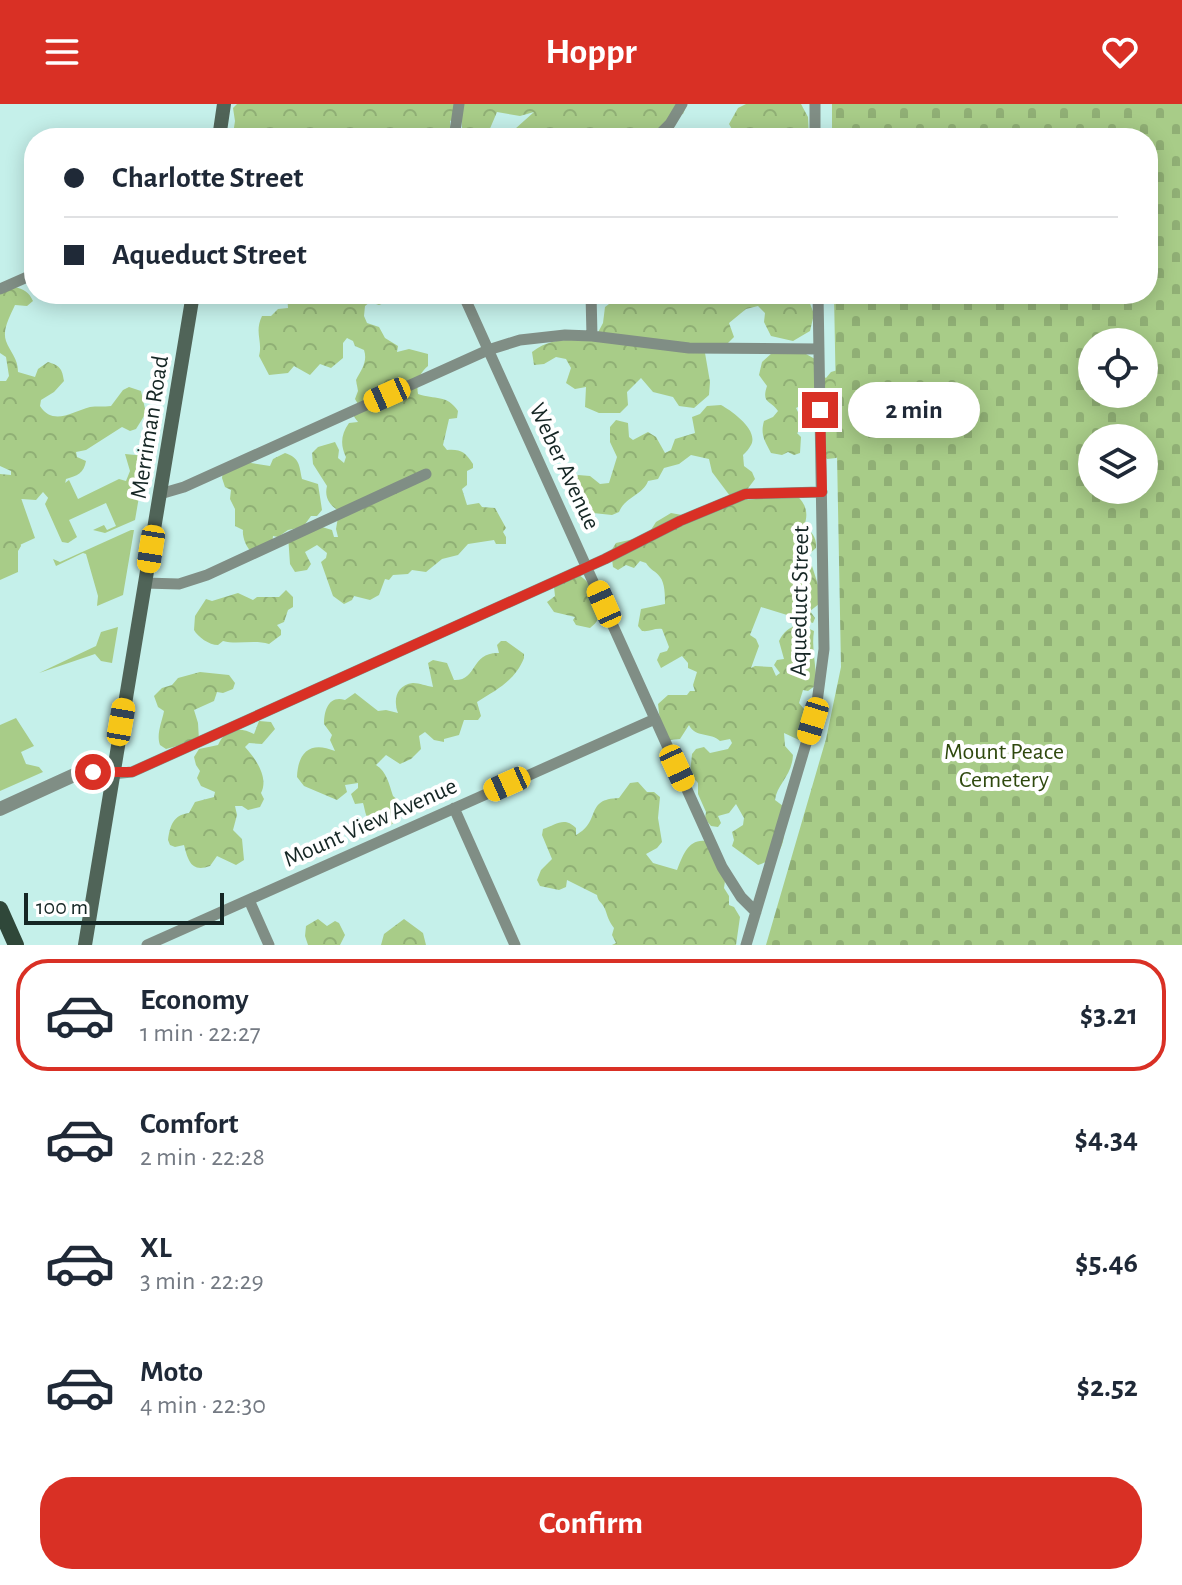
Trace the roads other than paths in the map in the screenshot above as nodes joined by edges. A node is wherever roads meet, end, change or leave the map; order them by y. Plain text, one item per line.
1 (224, 104) edge
2 (459, 104) edge
3 (682, 104) edge
4 (815, 104) edge
5 (220, 128) edge
6 (455, 128) edge
7 (666, 128) edge
8 (815, 128) edge
9 (24, 278) edge
10 (0, 289) edge
11 (191, 304) edge
12 (467, 304) edge
13 (591, 304) edge
14 (818, 304) edge
15 (592, 336) junction
16 (819, 349) junction
17 (488, 350) junction
18 (426, 474) dead end
19 (822, 492) junction
20 (160, 494) junction
21 (587, 566) junction
22 (145, 583) junction
23 (655, 719) junction
24 (111, 774) junction
25 (454, 808) junction
26 (0, 809) edge
27 (249, 900) junction
28 (0, 909) edge
29 (756, 912) junction
30 (16, 945) edge
31 (85, 945) edge
32 (147, 945) edge
33 (269, 945) edge
34 (515, 945) edge
35 (746, 945) edge

1 - 5 main road
2 - 6 street
3 - 7 street
4 - 8 street
9 - 10 street
11 - 20 main road, Merriman Road
12 - 17 street, Weber Avenue
13 - 15 street
14 - 16 street, Aqueduct Street
15 - 16 street
15 - 17 street
16 - 19 street, Aqueduct Street
17 - 20 street
17 - 21 street, Weber Avenue
18 - 22 street
19 - 21 street
19 - 29 street, Aqueduct Street
20 - 22 main road, Merriman Road
21 - 23 street, Weber Avenue
21 - 24 street
22 - 24 main road, Merriman Road
23 - 25 street, Mount View Avenue
23 - 29 street, Weber Avenue
24 - 26 street
24 - 31 main road, Merriman Road
25 - 27 street, Mount View Avenue
25 - 34 street
27 - 32 street, Mount View Avenue
27 - 33 street
28 - 30 main road
29 - 35 street, Aqueduct Street

